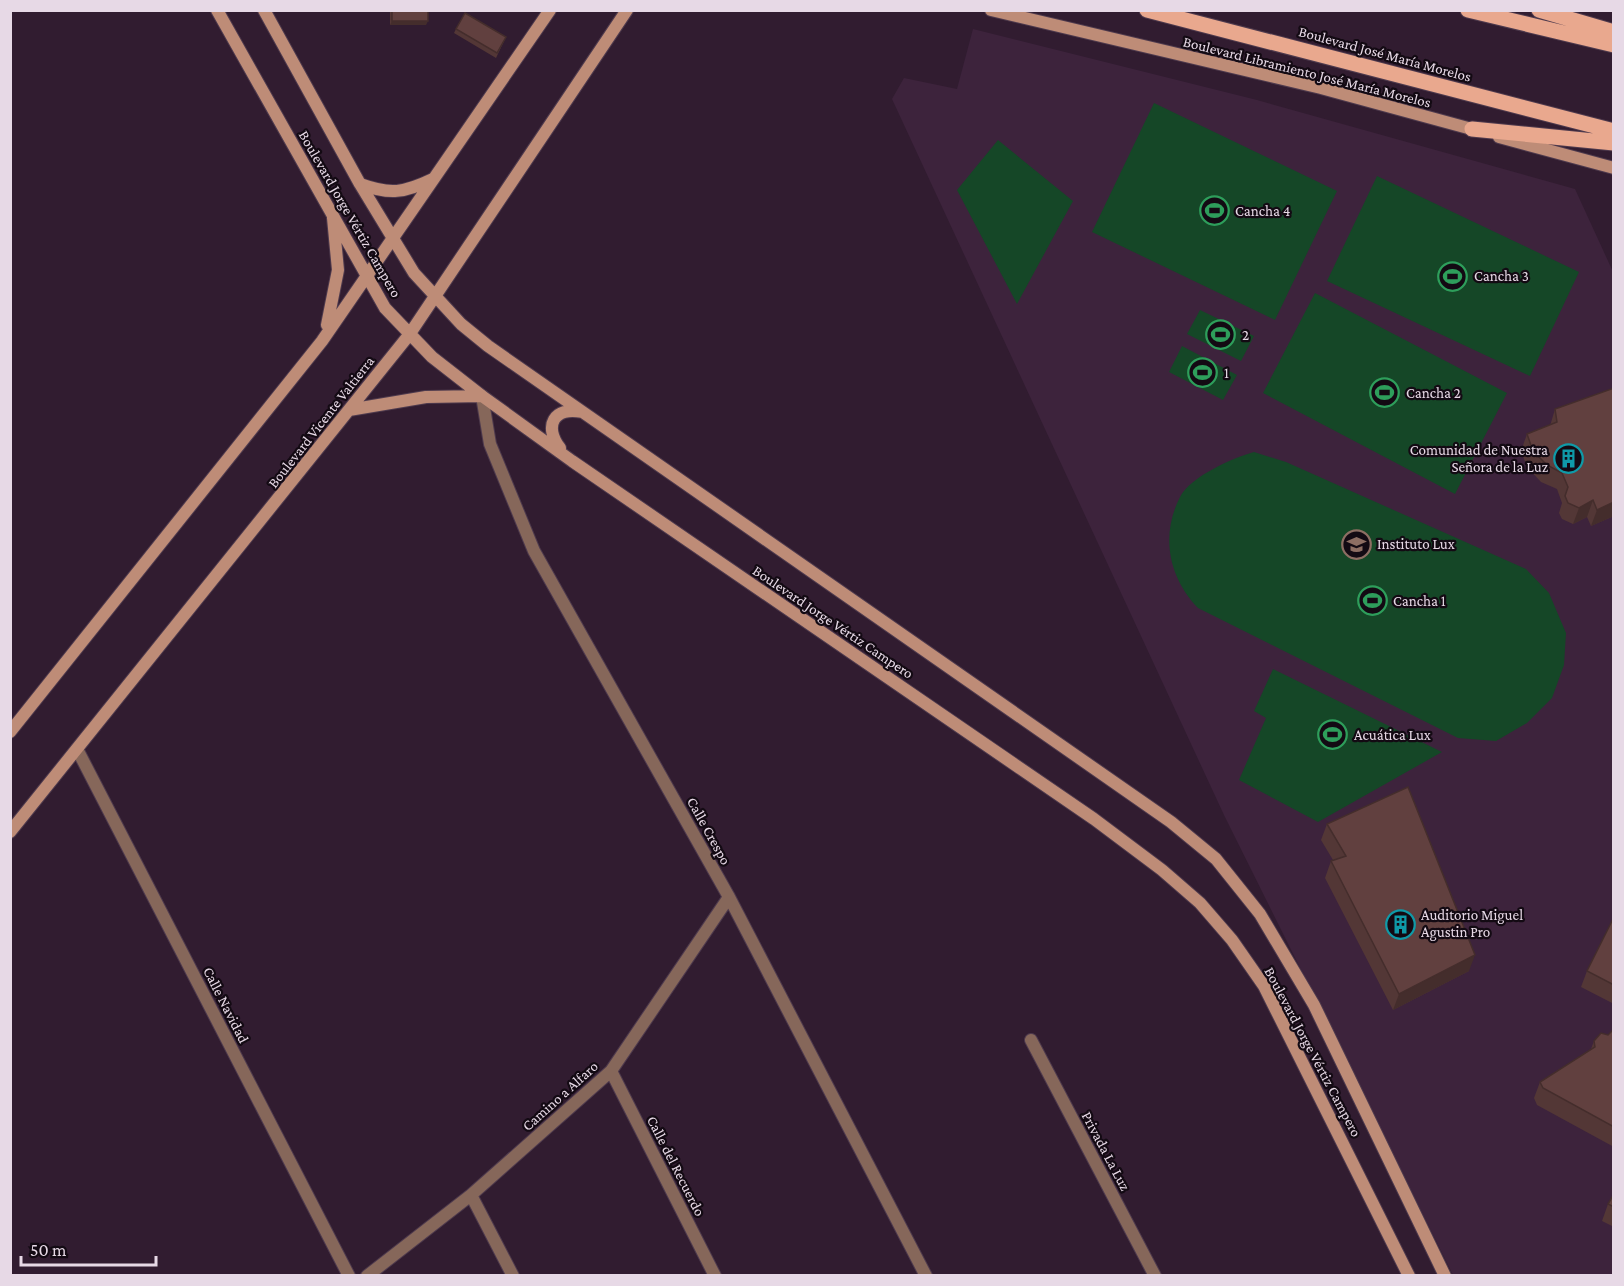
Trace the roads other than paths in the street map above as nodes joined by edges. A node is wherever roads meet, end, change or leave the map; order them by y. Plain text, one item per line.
1 (217, 10) edge
2 (264, 10) edge
3 (627, 10) edge
4 (991, 10) edge
5 (1147, 10) edge
6 (1468, 10) edge
7 (1539, 10) edge
8 (548, 12) edge
9 (1614, 32) edge
10 (1614, 45) edge
11 (1472, 129) junction
12 (1614, 131) edge
13 (1614, 143) edge
14 (1614, 168) edge
15 (436, 177) junction
16 (360, 184) junction
17 (332, 211) junction
18 (392, 237) junction
19 (367, 275) junction
20 (436, 297) junction
21 (409, 335) junction
22 (322, 341) junction
23 (482, 396) junction
24 (349, 410) junction
25 (586, 413) junction
26 (572, 460) junction
27 (10, 732) edge
28 (77, 749) junction
29 (10, 832) edge
30 (729, 897) junction
31 (1031, 1041) dead end
32 (611, 1071) junction
33 (471, 1195) junction
34 (349, 1275) edge
35 (367, 1275) edge
36 (513, 1275) edge
37 (715, 1275) edge
38 (926, 1275) edge
39 (1155, 1275) edge
40 (1409, 1275) edge
41 (1445, 1275) edge

1 - 17 main road, Boulevard Jorge Vértiz Campero
2 - 16 main road, Boulevard Jorge Vértiz Campero
3 - 20 main road, Boulevard Vicente Valtierra
4 - 11 main road, Boulevard Libramiento José María Morelos
5 - 12 main road, Boulevard José María Morelos
6 - 10 main road
7 - 9 main road
8 - 15 main road
11 - 13 main road
11 - 14 main road, Boulevard Libramiento José María Morelos
15 - 16 main road
15 - 18 main road
16 - 18 main road, Boulevard Jorge Vértiz Campero
17 - 19 main road, Boulevard Jorge Vértiz Campero
17 - 22 main road
18 - 19 main road
18 - 20 main road, Boulevard Jorge Vértiz Campero
19 - 21 main road, Boulevard Jorge Vértiz Campero
19 - 22 main road
20 - 21 main road, Boulevard Vicente Valtierra
20 - 25 main road, Boulevard Jorge Vértiz Campero
21 - 23 main road, Boulevard Jorge Vértiz Campero
21 - 24 main road, Boulevard Vicente Valtierra
22 - 27 main road
23 - 24 main road
23 - 26 main road, Boulevard Jorge Vértiz Campero
23 - 30 street, Calle Crespo
24 - 28 main road, Boulevard Vicente Valtierra
25 - 26 main road
25 - 41 main road, Boulevard Jorge Vértiz Campero
26 - 40 main road, Boulevard Jorge Vértiz Campero
28 - 29 main road, Boulevard Vicente Valtierra
28 - 34 street, Calle Navidad
30 - 32 street, Camino a Alfaro
30 - 38 street, Calle Crespo
31 - 39 street, Privada La Luz
32 - 33 street, Camino a Alfaro
32 - 37 street, Calle del Recuerdo
33 - 35 street, Camino a Alfaro
33 - 36 street

